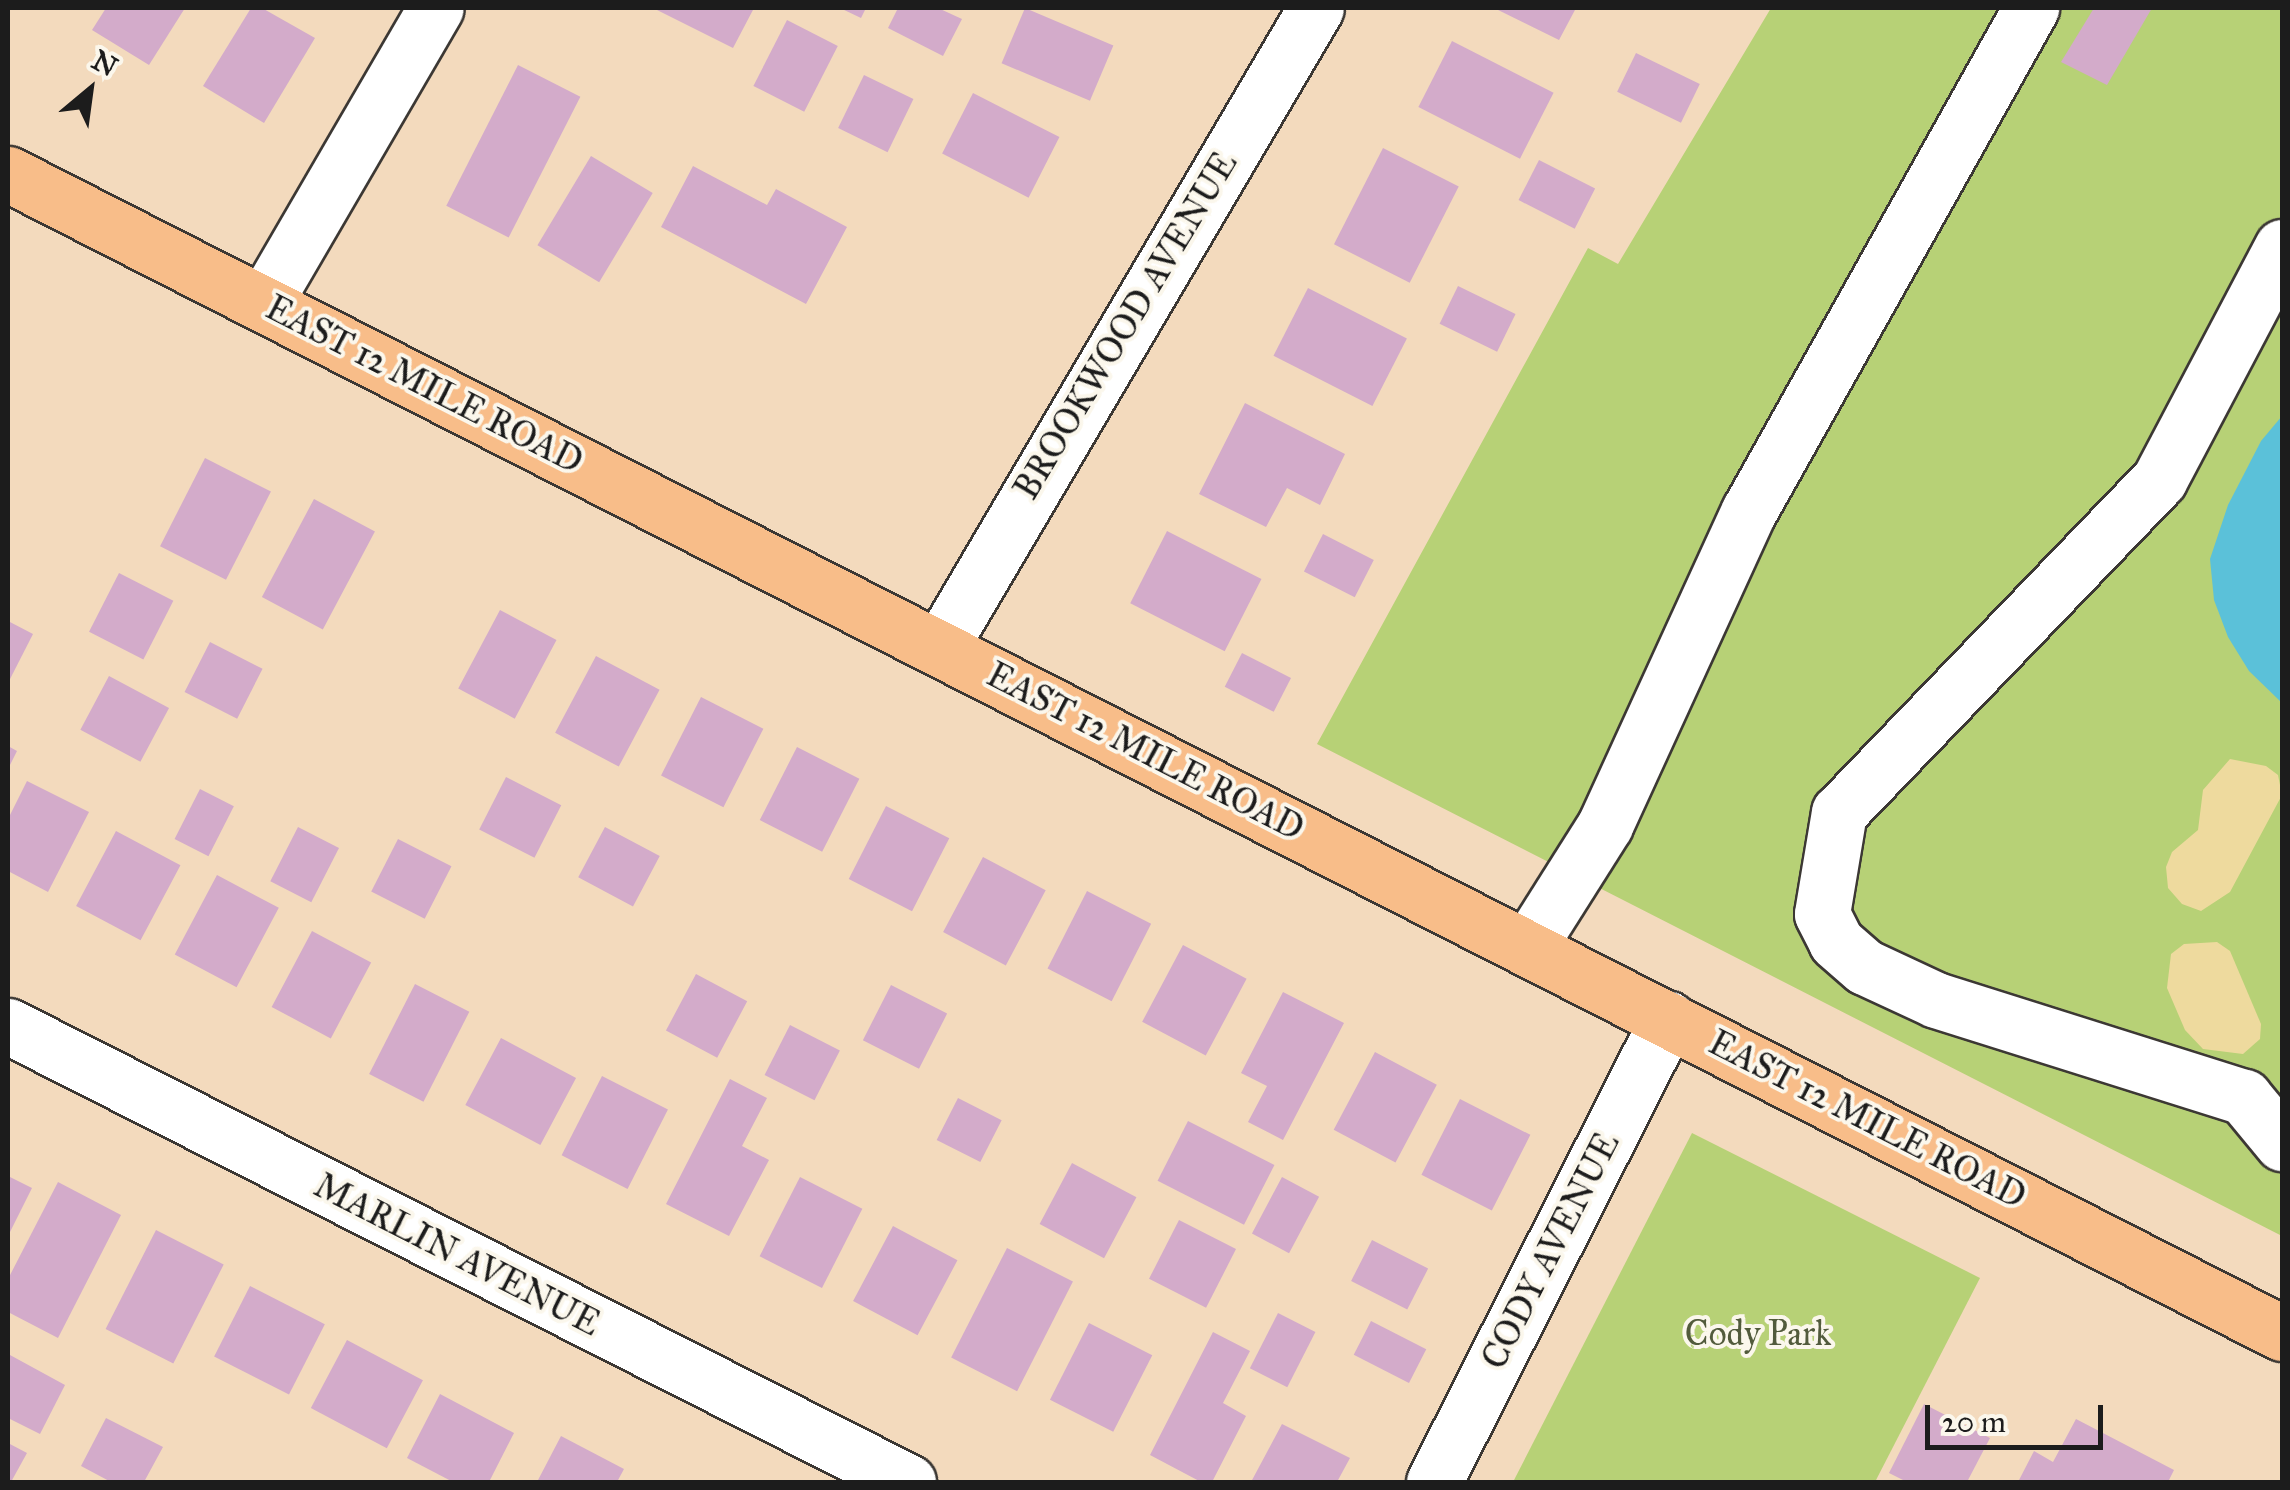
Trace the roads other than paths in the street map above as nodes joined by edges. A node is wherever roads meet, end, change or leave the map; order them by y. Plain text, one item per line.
1 (436, 8) edge
2 (1316, 8) edge
3 (2031, 8) edge
4 (8, 174) edge
5 (2282, 247) edge
6 (264, 303) junction
7 (940, 647) junction
8 (1528, 947) junction
9 (1668, 1019) junction
10 (8, 1026) edge
11 (2282, 1142) edge
12 (2282, 1332) edge
13 (908, 1482) edge
14 (1434, 1482) edge

1 - 6 street
2 - 7 street, BROOKWOOD AVENUE
3 - 8 street
4 - 6 main road, EAST 12 MILE ROAD
5 - 11 street
6 - 7 main road, EAST 12 MILE ROAD
7 - 8 main road, EAST 12 MILE ROAD
8 - 9 main road, EAST 12 MILE ROAD
9 - 12 main road, EAST 12 MILE ROAD
9 - 14 street, CODY AVENUE
10 - 13 street, MARLIN AVENUE

